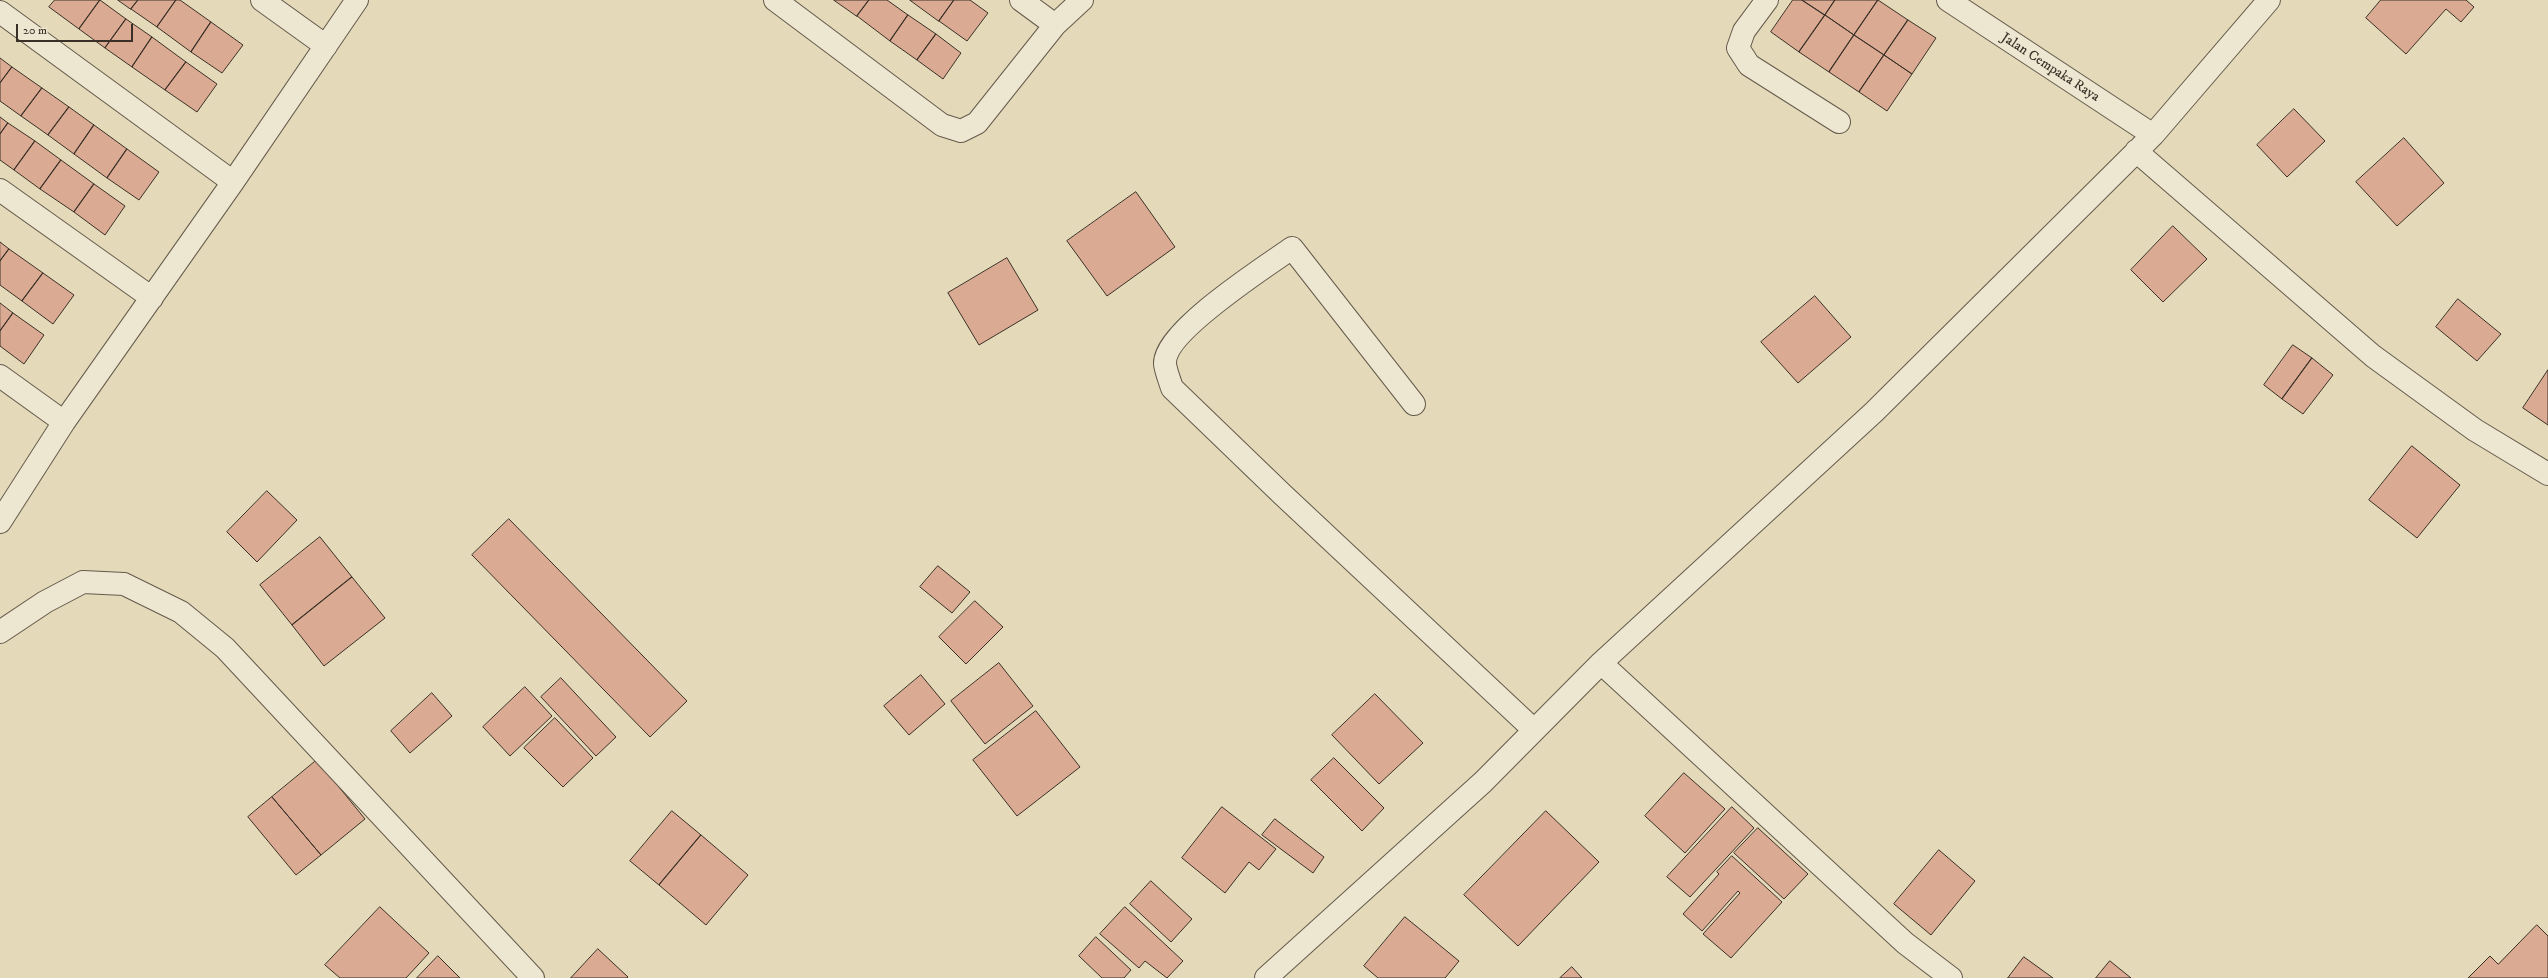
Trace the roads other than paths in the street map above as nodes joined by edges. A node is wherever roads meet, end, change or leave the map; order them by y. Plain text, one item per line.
1 (262, 0) edge
2 (357, 0) edge
3 (775, 0) edge
4 (1021, 0) edge
5 (1082, 0) edge
6 (1767, 0) edge
7 (1948, 0) edge
8 (2269, 0) edge
9 (0, 12) edge
10 (1055, 26) junction
11 (326, 46) junction
12 (1839, 122) dead end
13 (2153, 135) junction
14 (2136, 151) junction
15 (233, 182) junction
16 (0, 190) edge
17 (152, 298) junction
18 (0, 376) edge
19 (1414, 404) dead end
20 (64, 422) junction
21 (2548, 474) edge
22 (0, 522) edge
23 (0, 632) edge
24 (1601, 663) junction
25 (1534, 730) junction
26 (533, 978) edge
27 (1266, 978) edge
28 (1951, 978) edge

1 - 11 street
2 - 11 street
3 - 10 street
4 - 10 street
5 - 10 street
6 - 12 street
7 - 13 street, Jalan Cempaka Raya
8 - 13 street
9 - 15 street
11 - 15 street
13 - 14 street
14 - 21 street
14 - 24 street
15 - 17 street
16 - 17 street
17 - 20 street
18 - 20 street
19 - 25 street
20 - 22 street
23 - 26 street
24 - 25 street
24 - 28 street
25 - 27 street

